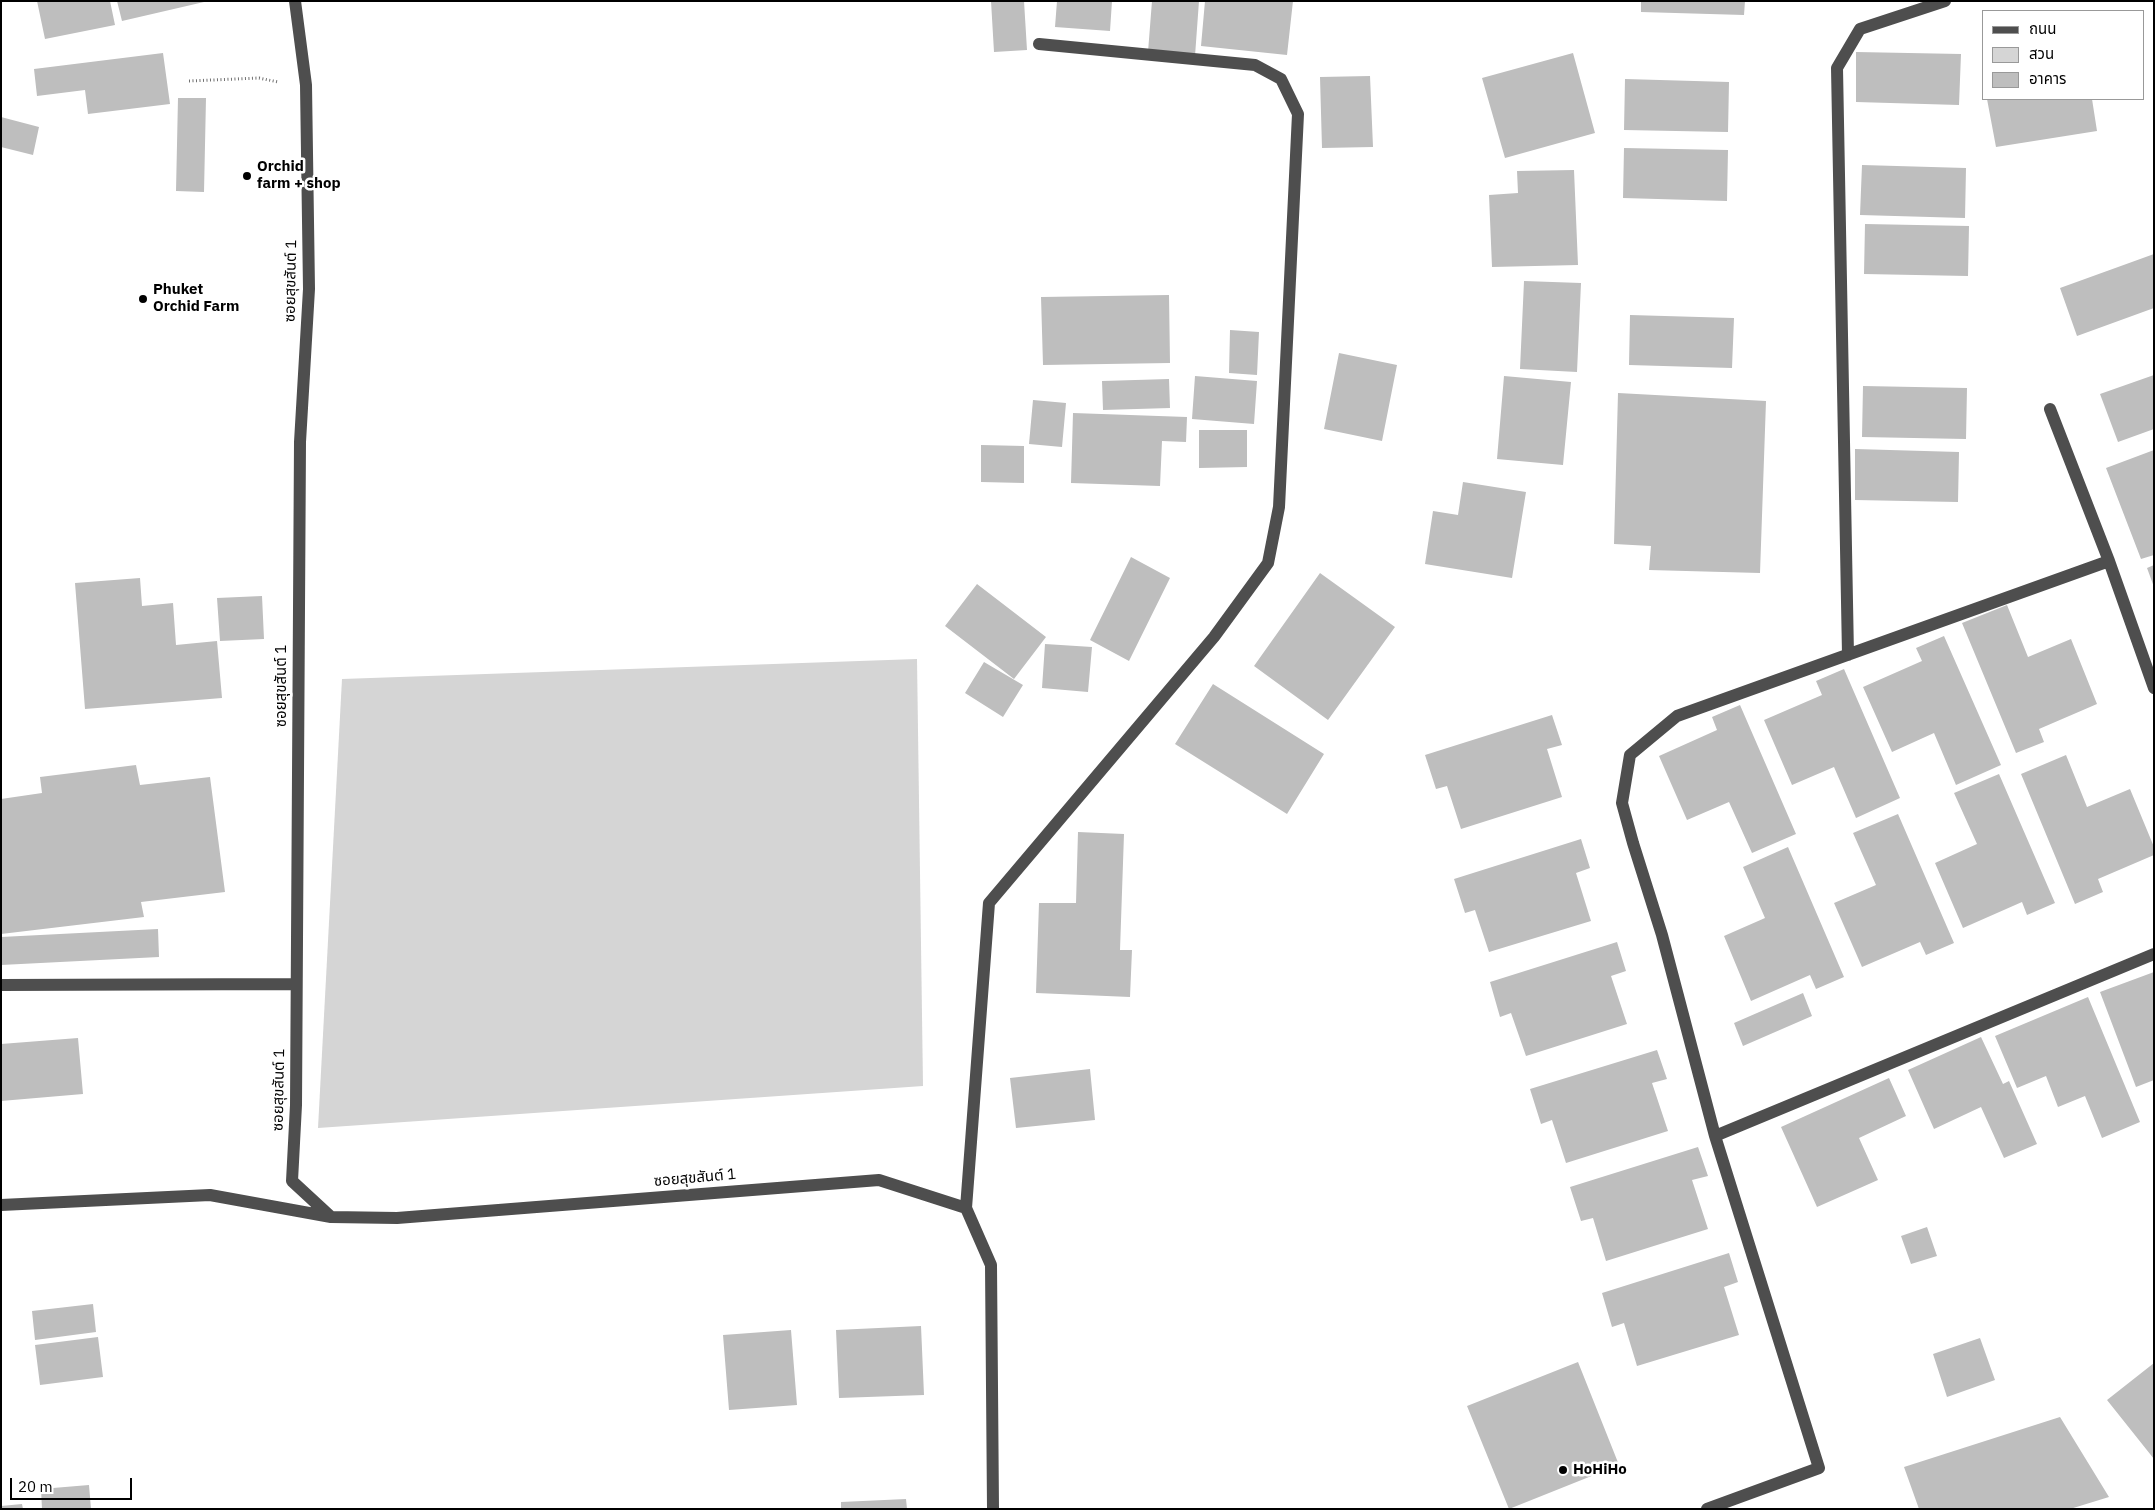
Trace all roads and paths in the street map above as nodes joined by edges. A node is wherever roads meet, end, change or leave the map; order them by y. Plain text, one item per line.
1 (295, 1) edge
2 (1945, 1) edge
3 (1039, 44) dead end
4 (189, 81) dead end
5 (306, 85) junction
6 (2050, 409) dead end
7 (2109, 561) junction
8 (1848, 655) junction
9 (2154, 688) edge
10 (2154, 954) edge
11 (296, 984) junction
12 (1, 985) edge
13 (1715, 1136) junction
14 (1, 1205) edge
15 (966, 1208) junction
16 (331, 1217) junction
17 (993, 1509) edge
18 (1707, 1509) edge

1 - 5 street, ซอยสุขสันต์ 1
2 - 8 street
3 - 15 street
4 - 5 path
5 - 11 street, ซอยสุขสันต์ 1
6 - 7 street
7 - 8 street
7 - 9 street
8 - 13 street
10 - 13 street
11 - 12 street
11 - 16 street, ซอยสุขสันต์ 1
13 - 18 street
14 - 16 street
15 - 16 street, ซอยสุขสันต์ 1
15 - 17 street

